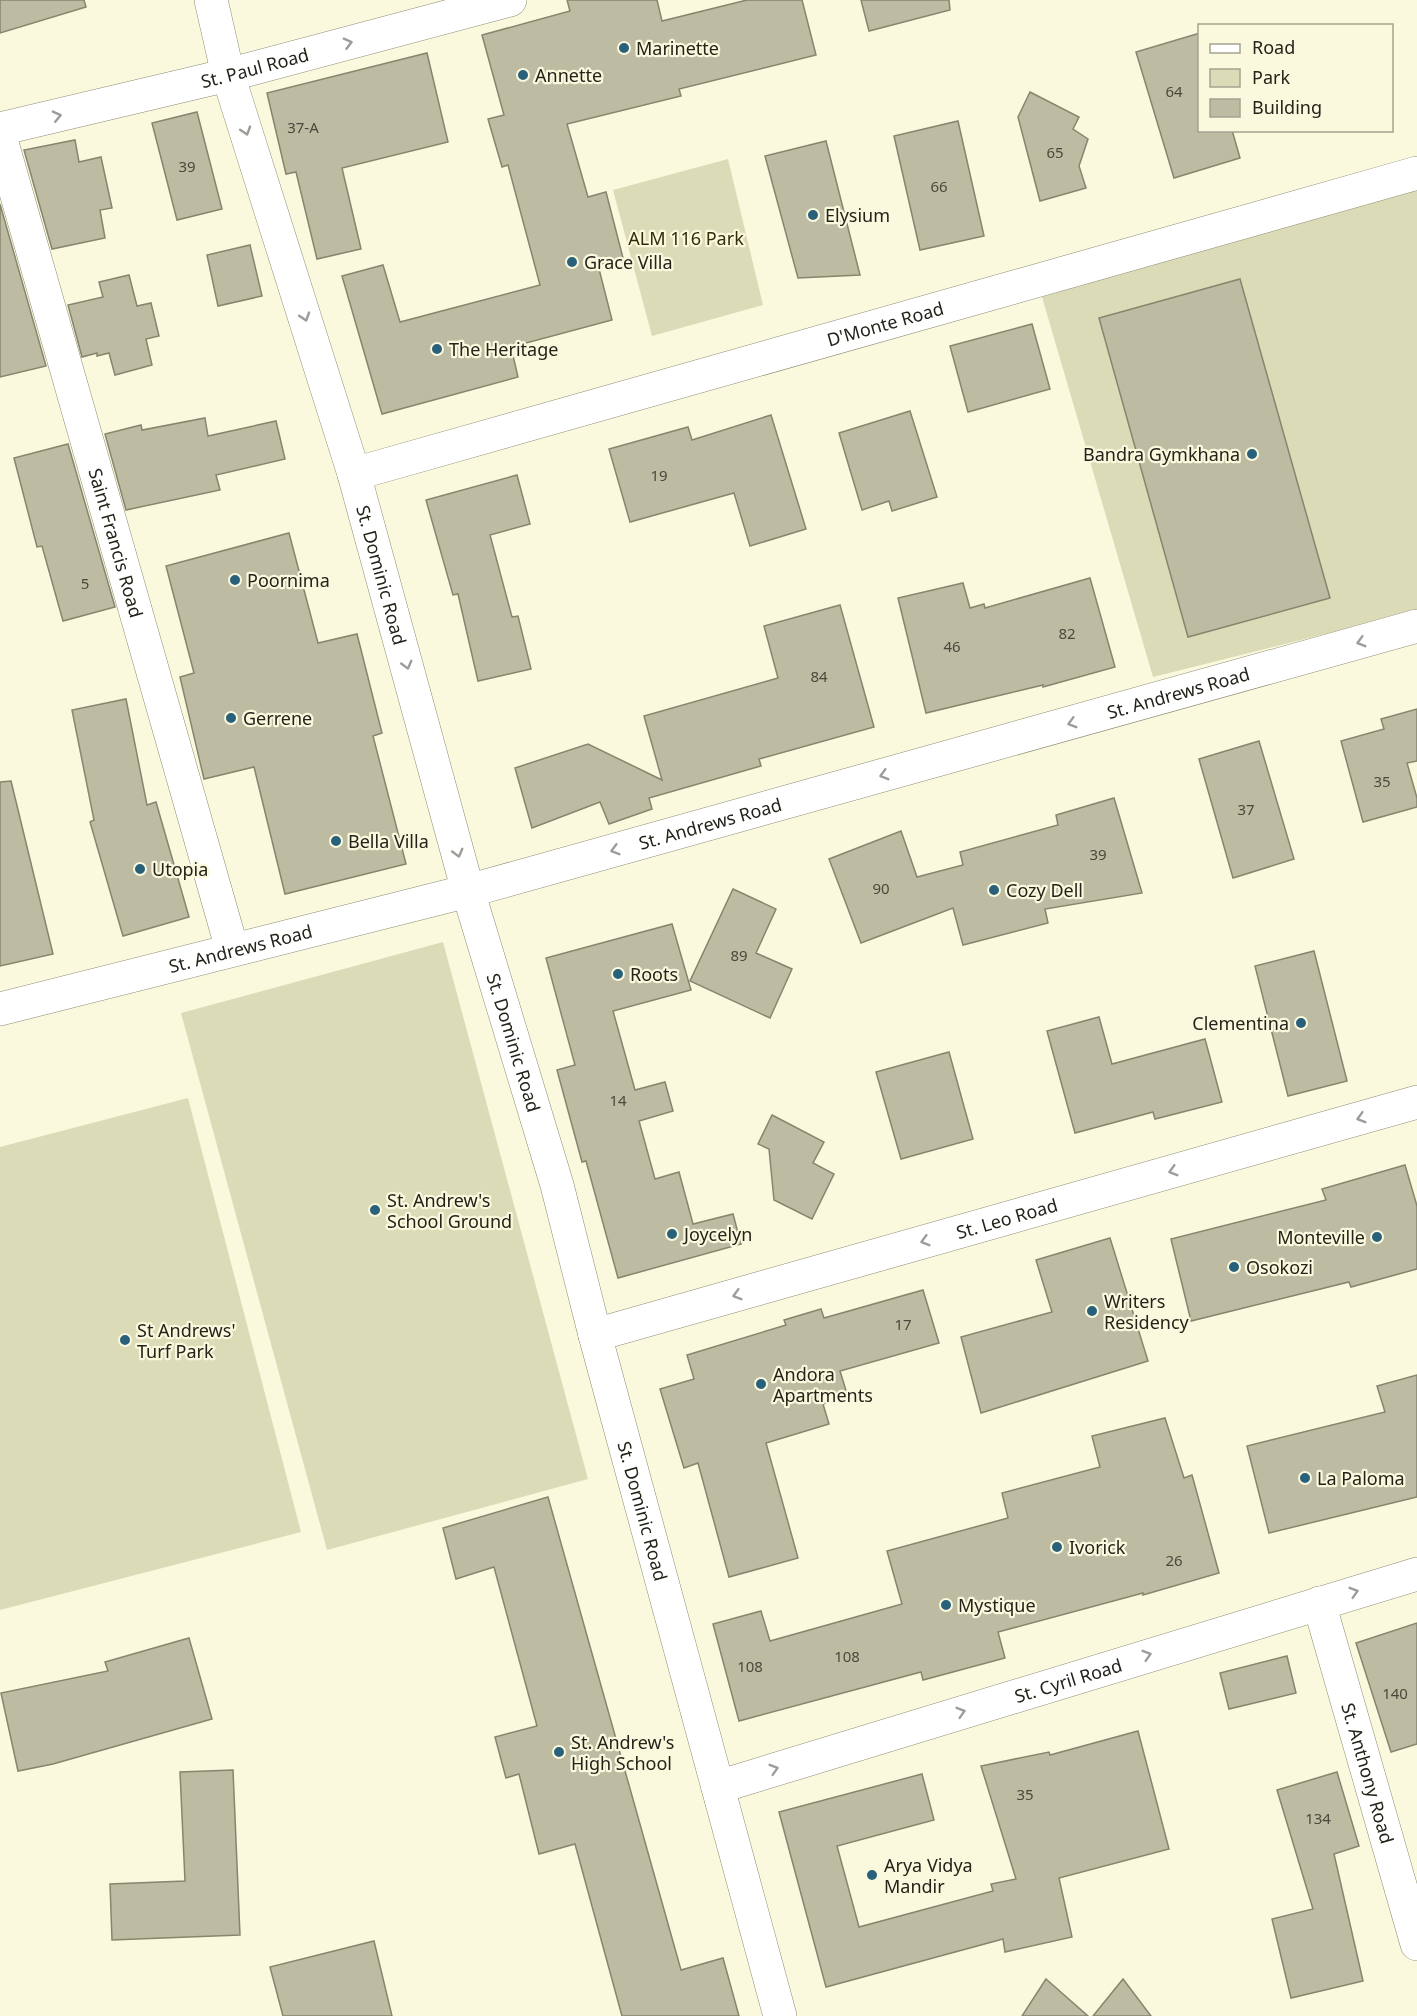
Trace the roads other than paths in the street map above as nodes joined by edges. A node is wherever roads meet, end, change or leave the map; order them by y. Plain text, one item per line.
1 (210, 0) edge
2 (510, 0) edge
3 (228, 75) junction
4 (0, 129) edge
5 (0, 136) edge
6 (1417, 173) edge
7 (354, 474) junction
8 (1417, 627) edge
9 (468, 891) junction
10 (232, 949) junction
11 (0, 1009) edge
12 (1417, 1102) edge
13 (595, 1335) junction
14 (1417, 1574) edge
15 (1319, 1603) junction
16 (718, 1787) junction
17 (1417, 1944) edge
18 (780, 2016) edge

1 - 3 street, St. Dominic Road
3 -> 2 street, St. Paul Road
4 -> 3 street, St. Paul Road
3 -> 7 street, St. Dominic Road
5 - 10 street, Saint Francis Road
6 - 7 street, D'Monte Road
7 -> 9 street, St. Dominic Road
8 -> 9 street, St. Andrews Road
9 - 10 street, St. Andrews Road
9 - 13 street, St. Dominic Road
10 - 11 street, St. Andrews Road
12 -> 13 street, St. Leo Road
13 - 16 street, St. Dominic Road
15 -> 14 street, St. Cyril Road
16 -> 15 street, St. Cyril Road
15 - 17 street, St. Anthony Road
16 - 18 street, St. Dominic Road

